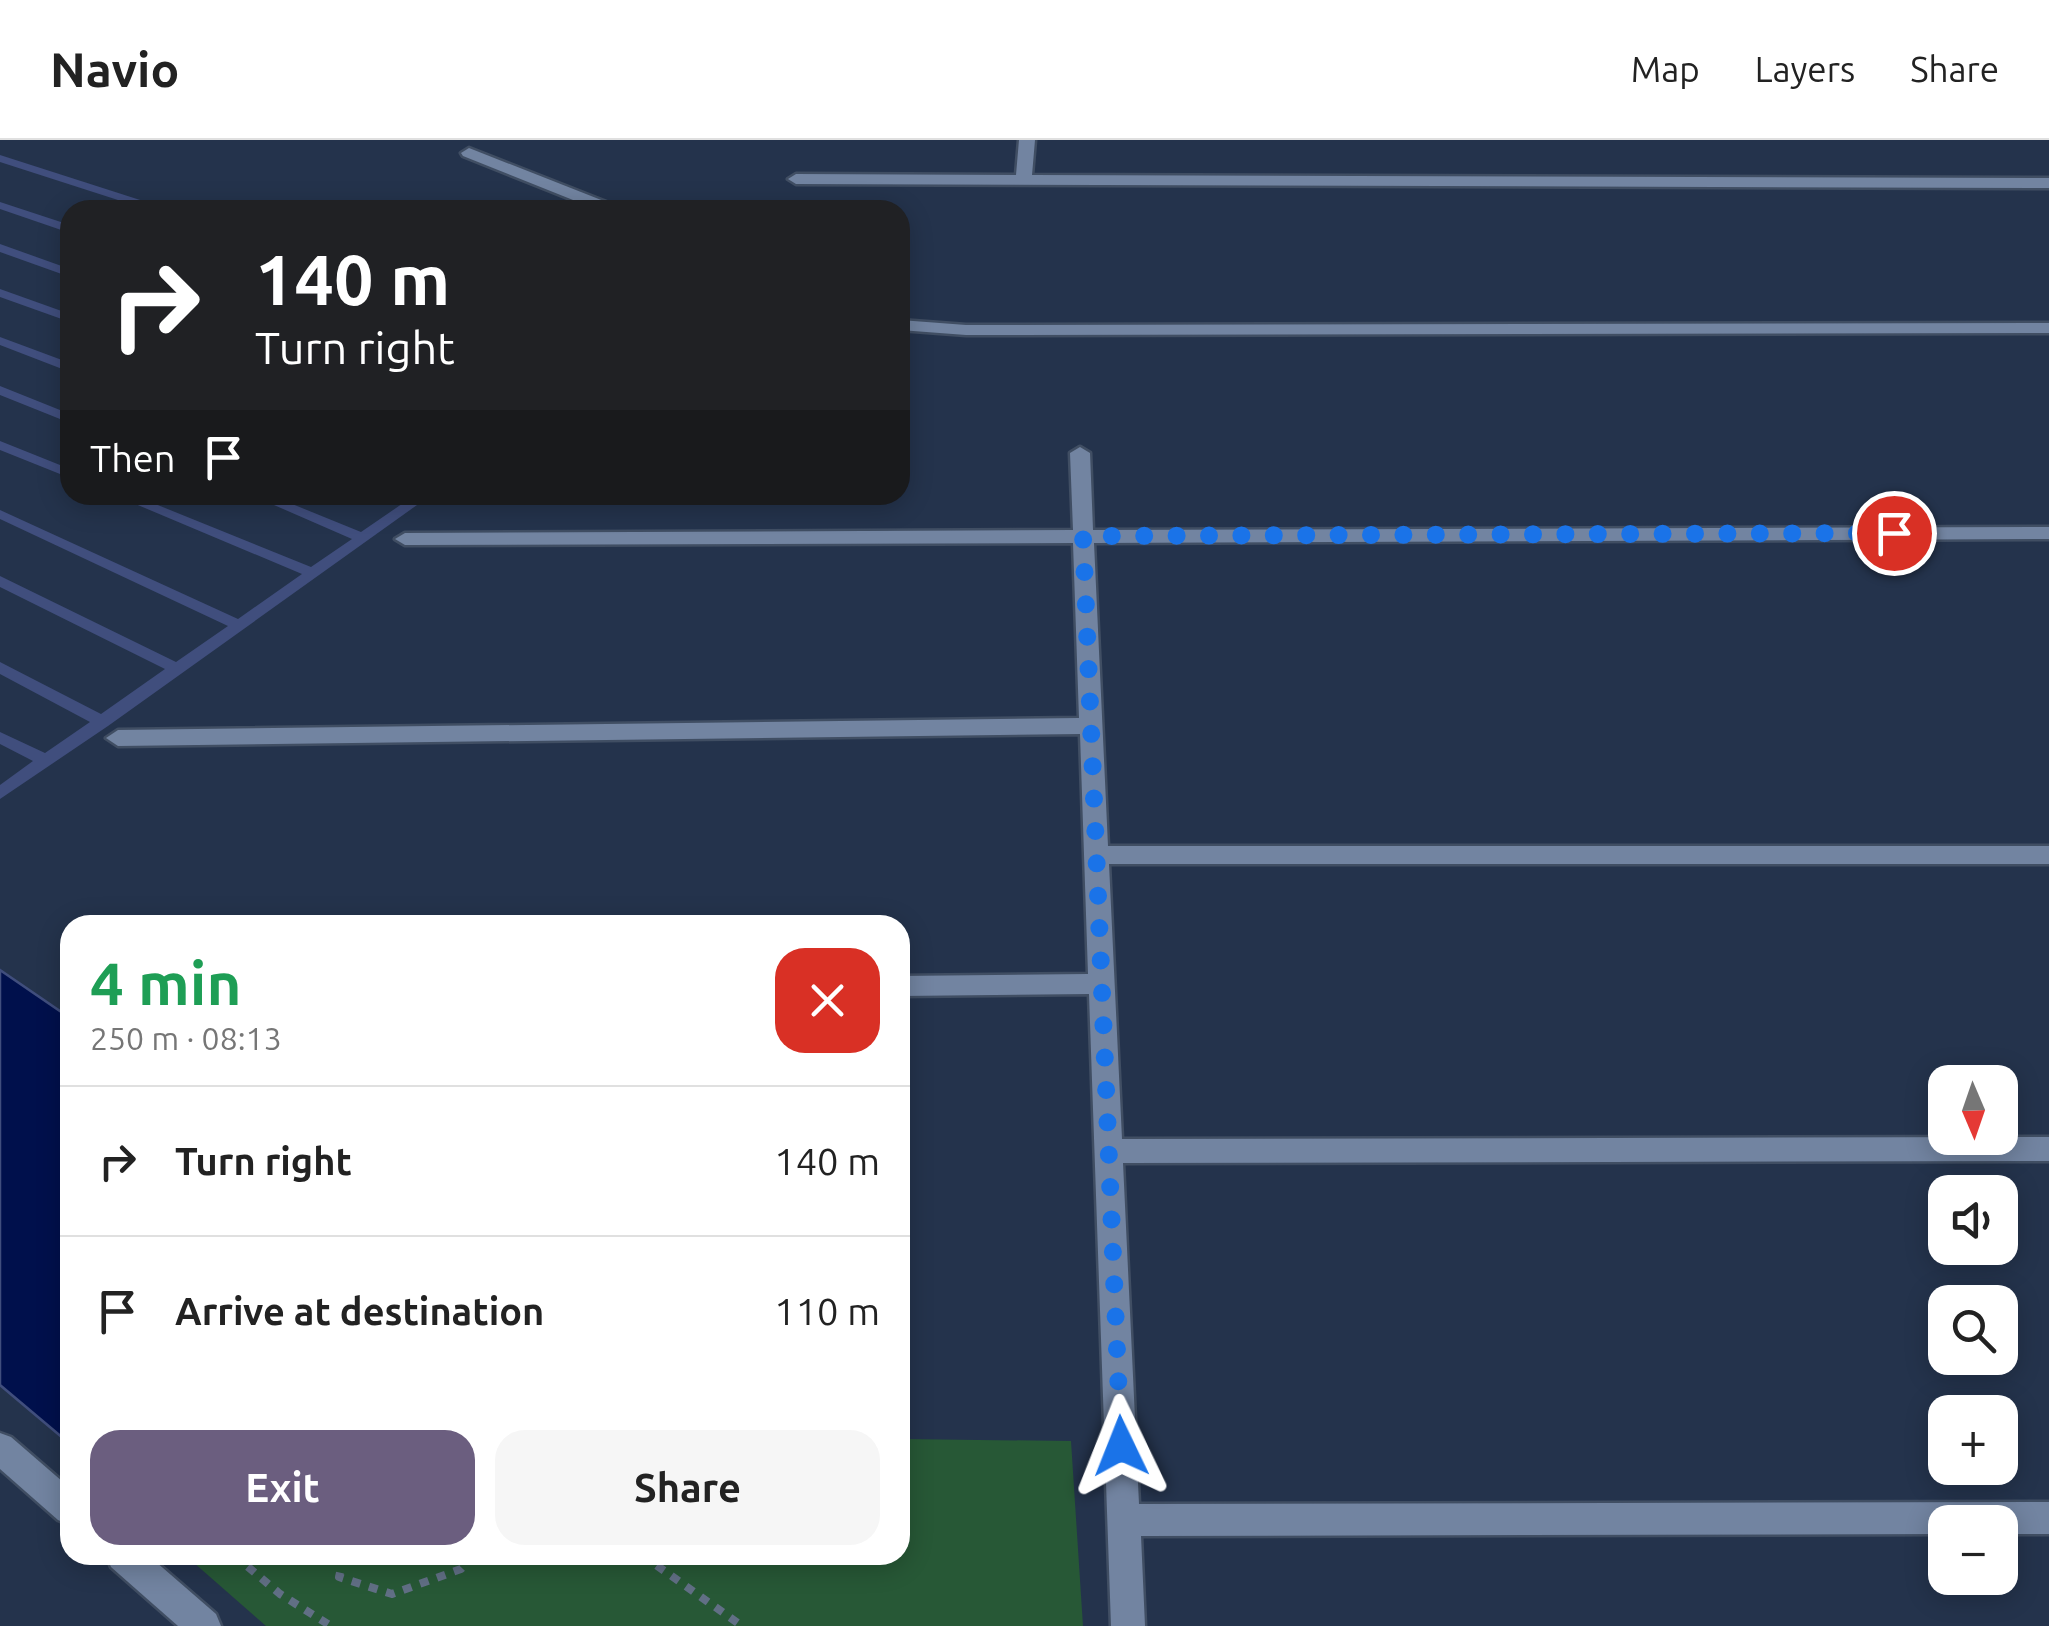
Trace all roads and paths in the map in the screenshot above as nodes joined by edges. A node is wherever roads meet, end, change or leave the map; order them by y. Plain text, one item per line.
1 (1027, 140) edge
2 (468, 153) dead end
3 (796, 180) dead end
4 (1024, 181) junction
5 (2049, 183) edge
6 (588, 200) edge
7 (910, 326) edge
8 (2049, 328) edge
9 (1080, 453) dead end
10 (2049, 533) edge
11 (1083, 536) junction
12 (405, 538) dead end
13 (1091, 726) junction
14 (118, 738) dead end
15 (1097, 855) junction
16 (2049, 855) edge
17 (1102, 984) junction
18 (910, 986) edge
19 (2049, 1149) edge
20 (1108, 1151) junction
21 (0, 1448) edge
22 (60, 1500) edge
23 (2049, 1518) edge
24 (1124, 1520) junction
25 (134, 1565) edge
26 (246, 1565) edge
27 (342, 1565) edge
28 (465, 1565) edge
29 (656, 1565) edge
30 (204, 1626) edge
31 (332, 1626) edge
32 (742, 1626) edge
33 (1128, 1626) edge

1 - 4 street
2 - 6 street
3 - 4 street
4 - 5 street
7 - 8 street
9 - 11 street
10 - 11 street
11 - 12 street
11 - 13 street
13 - 14 street
13 - 15 street
15 - 16 street
15 - 17 street
17 - 18 street
17 - 20 street
19 - 20 street
20 - 24 street
21 - 22 street
23 - 24 street
24 - 33 street
25 - 30 street
26 - 31 path
27 - 28 path
29 - 32 path

